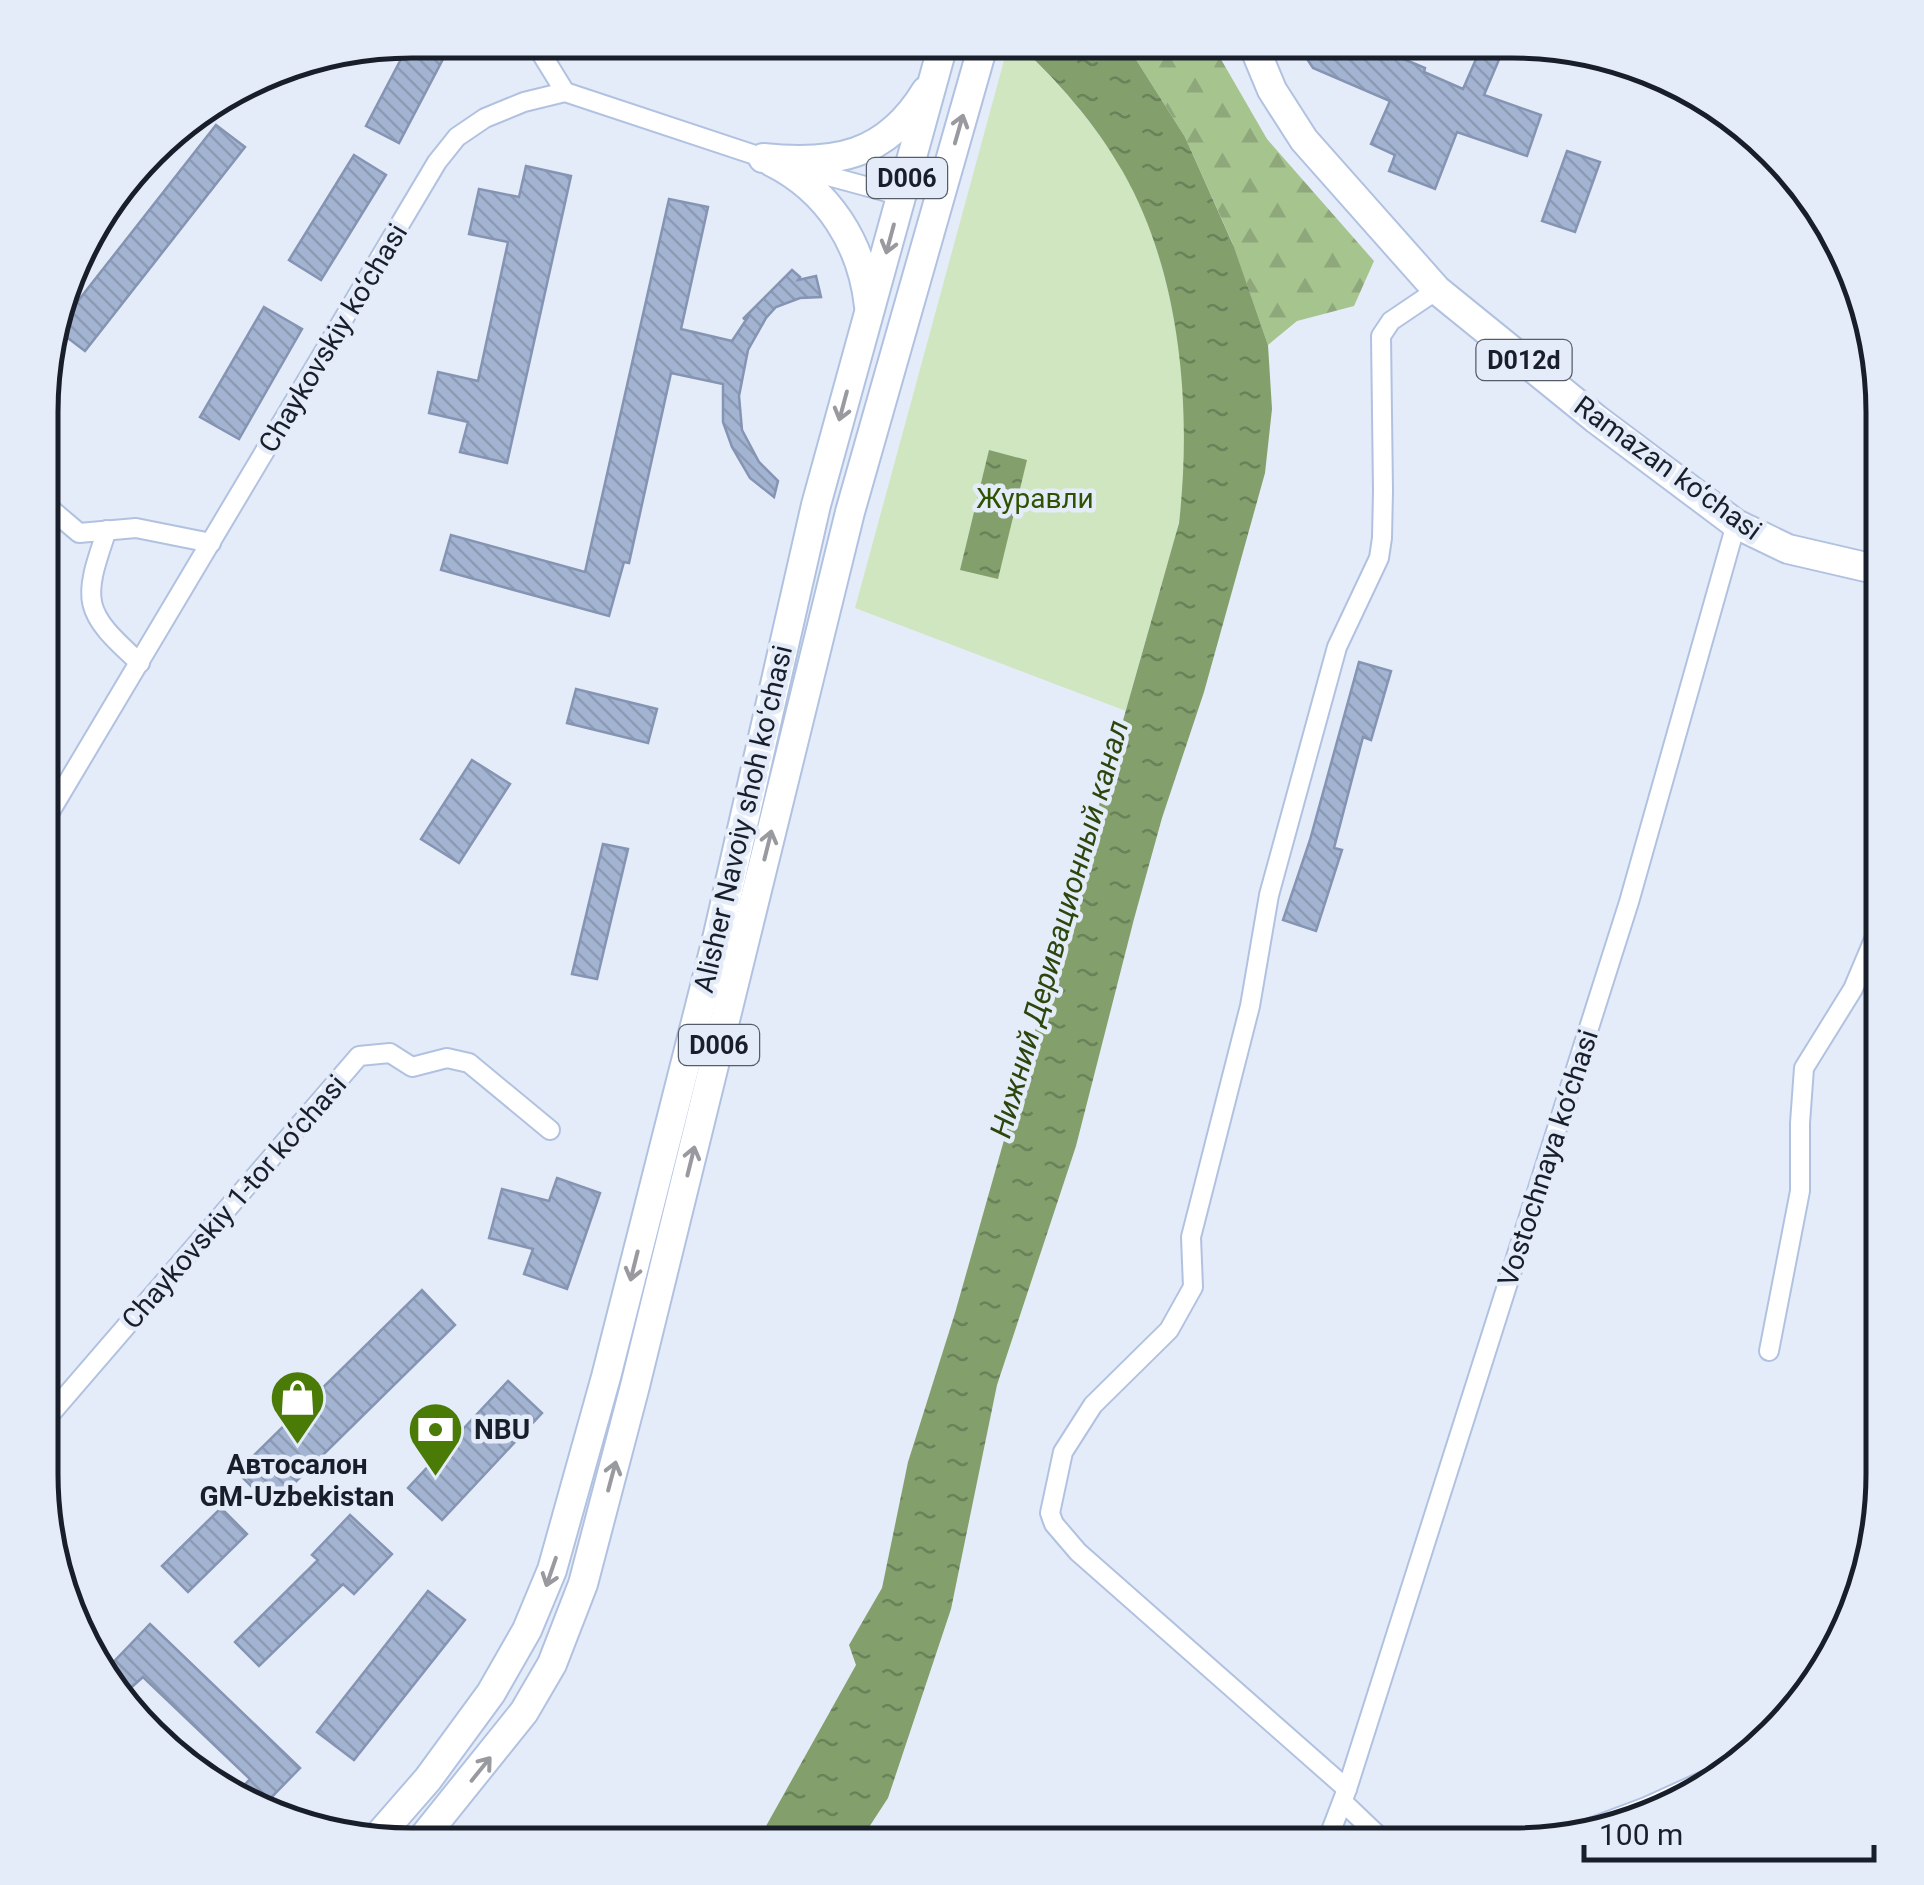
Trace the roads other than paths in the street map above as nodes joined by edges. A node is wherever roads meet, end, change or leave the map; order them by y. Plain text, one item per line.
1 (544, 58) edge
2 (939, 58) edge
3 (979, 58) edge
4 (1259, 58) edge
5 (936, 72) junction
6 (564, 92) junction
7 (763, 158) junction
8 (902, 196) junction
9 (938, 206) junction
10 (1436, 290) junction
11 (870, 312) junction
12 (58, 516) edge
13 (1736, 524) junction
14 (106, 530) junction
15 (211, 543) junction
16 (1866, 567) edge
17 (140, 663) junction
18 (58, 799) edge
19 (1866, 958) edge
20 (550, 1130) dead end
21 (1768, 1351) dead end
22 (58, 1405) edge
23 (1345, 1795) junction
24 (386, 1827) edge
25 (1333, 1827) edge
26 (1373, 1827) edge
27 (431, 1828) edge

1 - 6 street
2 - 5 main road, Alisher Navoiy shoh koʻchasi / D006
9 -> 3 main road, Alisher Navoiy shoh koʻchasi / D006
4 - 10 main road, Ramazan ko‘chasi / D012d
5 - 7 main road
5 - 8 main road, Alisher Navoiy shoh koʻchasi / D006
6 - 7 street
6 - 15 street, Chaykovskiy ko‘chasi
7 - 8 street
7 - 11 main road
8 - 9 main road
8 -> 11 main road, Alisher Navoiy shoh koʻchasi / D006
27 -> 9 main road, Alisher Navoiy shoh koʻchasi / D006
10 - 13 main road, Ramazan ko‘chasi / D012d
10 - 23 street
11 -> 24 main road, Alisher Navoiy shoh koʻchasi / D006
12 - 14 street
13 - 16 main road, Ramazan ko‘chasi / D012d
13 - 23 street, Vostochnaya ko‘chasi
14 - 15 street
14 - 17 street
15 - 17 street, Chaykovskiy ko‘chasi
17 - 18 street, Chaykovskiy ko‘chasi
19 - 21 street
20 - 22 street, Chaykovskiy 1-tor ko‘chasi
23 - 25 street, Vostochnaya ko‘chasi
23 - 26 street

